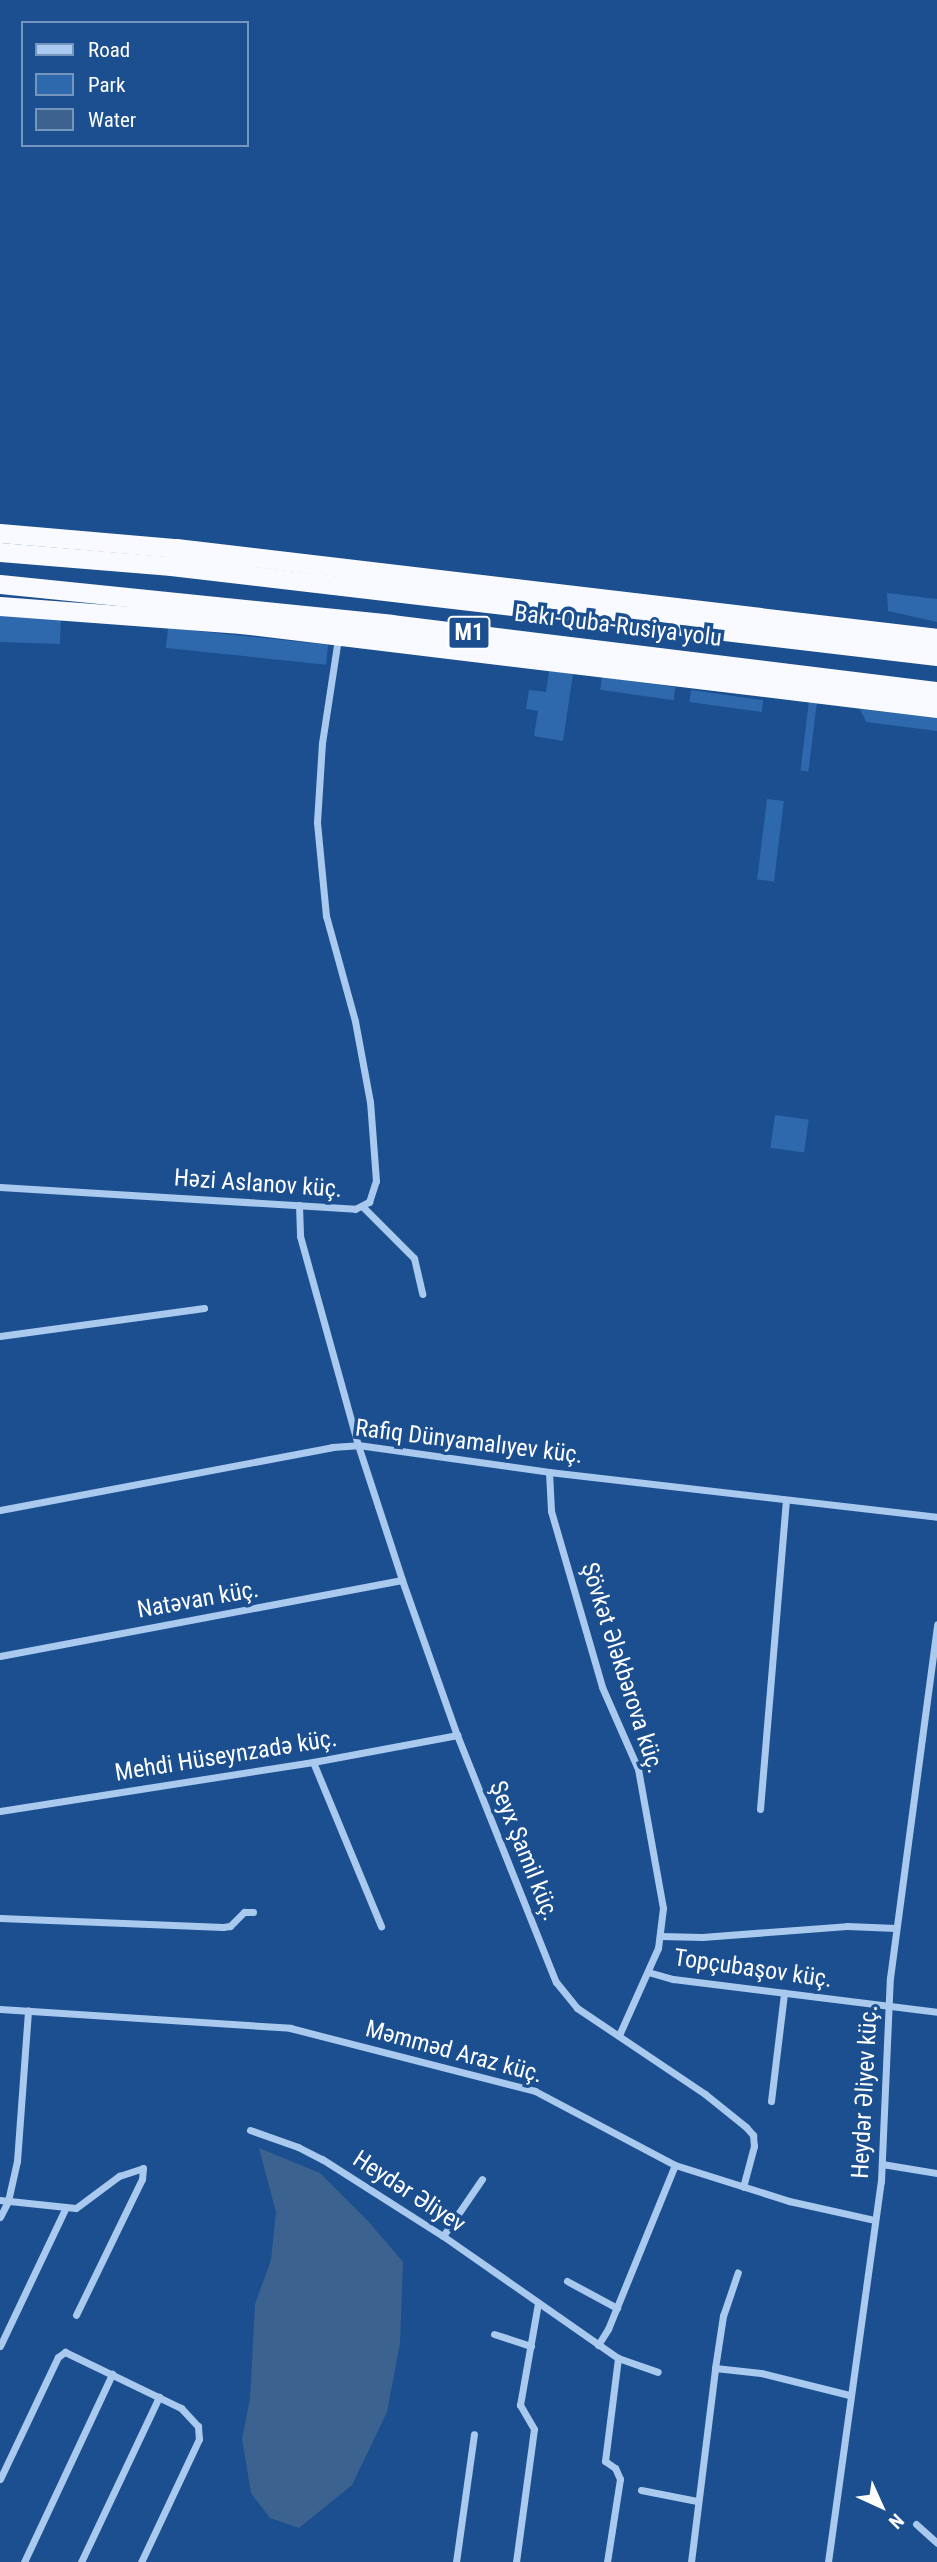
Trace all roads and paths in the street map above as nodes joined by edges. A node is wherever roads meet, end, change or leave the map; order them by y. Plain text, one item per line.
1 (0, 533) edge
2 (0, 552) edge
3 (0, 584) edge
4 (0, 606) edge
5 (339, 635) junction
6 (937, 638) edge
7 (937, 656) edge
8 (937, 691) edge
9 (937, 708) edge
10 (0, 1187) edge
11 (299, 1205) junction
12 (363, 1207) junction
13 (422, 1294) dead end
14 (204, 1308) dead end
15 (0, 1336) edge
16 (358, 1445) junction
17 (550, 1472) junction
18 (786, 1501) junction
19 (0, 1510) edge
20 (937, 1517) edge
21 (402, 1580) junction
22 (937, 1624) edge
23 (0, 1656) edge
24 (457, 1735) junction
25 (313, 1762) junction
26 (760, 1809) dead end
27 (0, 1811) edge
28 (253, 1912) dead end
29 (0, 1918) edge
30 (381, 1926) dead end
31 (896, 1928) junction
32 (660, 1936) junction
33 (648, 1972) junction
34 (784, 1993) junction
35 (888, 2007) junction
36 (0, 2009) edge
37 (28, 2010) junction
38 (937, 2012) edge
39 (619, 2035) junction
40 (771, 2101) dead end
41 (250, 2130) dead end
42 (882, 2164) junction
43 (676, 2165) junction
44 (937, 2173) edge
45 (482, 2179) dead end
46 (743, 2187) junction
47 (4, 2201) edge
48 (65, 2209) junction
49 (0, 2217) edge
50 (875, 2220) junction
51 (443, 2236) junction
52 (738, 2272) dead end
53 (567, 2281) dead end
54 (538, 2303) junction
55 (617, 2308) junction
56 (76, 2315) dead end
57 (494, 2334) dead end
58 (598, 2344) junction
59 (0, 2346) edge
60 (531, 2346) junction
61 (618, 2358) junction
62 (715, 2368) junction
63 (658, 2372) dead end
64 (113, 2374) junction
65 (849, 2395) junction
66 (159, 2397) junction
67 (474, 2434) dead end
68 (0, 2479) edge
69 (641, 2490) dead end
70 (697, 2501) junction
71 (916, 2524) dead end
72 (937, 2543) edge
73 (24, 2562) edge
74 (81, 2562) edge
75 (141, 2562) edge
76 (456, 2562) edge
77 (516, 2562) edge
78 (607, 2562) edge
79 (691, 2562) edge
80 (828, 2562) edge

1 - 6 highway
2 - 7 highway, Bakı-Quba-Rusiya yolu / M1
3 - 8 highway, Bakı-Quba-Rusiya yolu / M1
4 - 5 highway
5 - 9 highway
5 - 12 street, Həzi Aslanov küç.
10 - 11 street, Həzi Aslanov küç.
11 - 12 street, Həzi Aslanov küç.
11 - 16 street, Şeyx Şamil küç.
12 - 13 street
14 - 15 street
16 - 17 street, Rafiq Dünyamalıyev küç.
16 - 19 street, Rafiq Dünyamalıyev küç.
16 - 21 street, Şeyx Şamil küç.
17 - 18 street, Rafiq Dünyamalıyev küç.
17 - 32 street, Şövkət Ələkbərova küç.
18 - 20 street, Rafiq Dünyamalıyev küç.
18 - 26 street
21 - 23 street, Natəvan küç.
21 - 24 street, Şeyx Şamil küç.
22 - 31 street, Heydər Əliyev küç.
24 - 25 street, Mehdi Hüseynzadə küç.
24 - 39 street, Şeyx Şamil küç.
25 - 27 street, Mehdi Hüseynzadə küç.
25 - 30 street
28 - 29 street
31 - 32 street
31 - 35 street, Heydər Əliyev küç.
32 - 33 street, Şövkət Ələkbərova küç.
33 - 34 street, Topçubaşov küç.
33 - 39 street, Şövkət Ələkbərova küç.
34 - 35 street, Topçubaşov küç.
34 - 40 street
35 - 38 street, Topçubaşov küç.
35 - 42 street, Heydər Əliyev küç.
36 - 37 street, Məmməd Araz küç.
37 - 43 street, Məmməd Araz küç.
37 - 47 street
39 - 46 street, Şeyx Şamil küç.
41 - 51 street, Heydər Əliyev
42 - 44 street
42 - 50 street, Heydər Əliyev küç.
43 - 46 street, Məmməd Araz küç.
43 - 55 street
45 - 51 street
46 - 50 street, Məmməd Araz küç.
47 - 48 street
47 - 49 street
48 - 56 street
48 - 59 street
50 - 65 street, Heydər Əliyev küç.
51 - 54 street, Heydər Əliyev
52 - 62 street
53 - 55 street
54 - 58 street, Heydər Əliyev
54 - 60 street
55 - 58 street
57 - 60 street
58 - 61 street, Heydər Əliyev
60 - 77 street
61 - 63 street, Heydər Əliyev
61 - 78 street
62 - 65 street
62 - 70 street
64 - 66 street
64 - 68 street
64 - 73 street
65 - 80 street, Heydər Əliyev küç.
66 - 74 street
66 - 75 street
67 - 76 street
69 - 70 street
70 - 79 street
71 - 72 street

